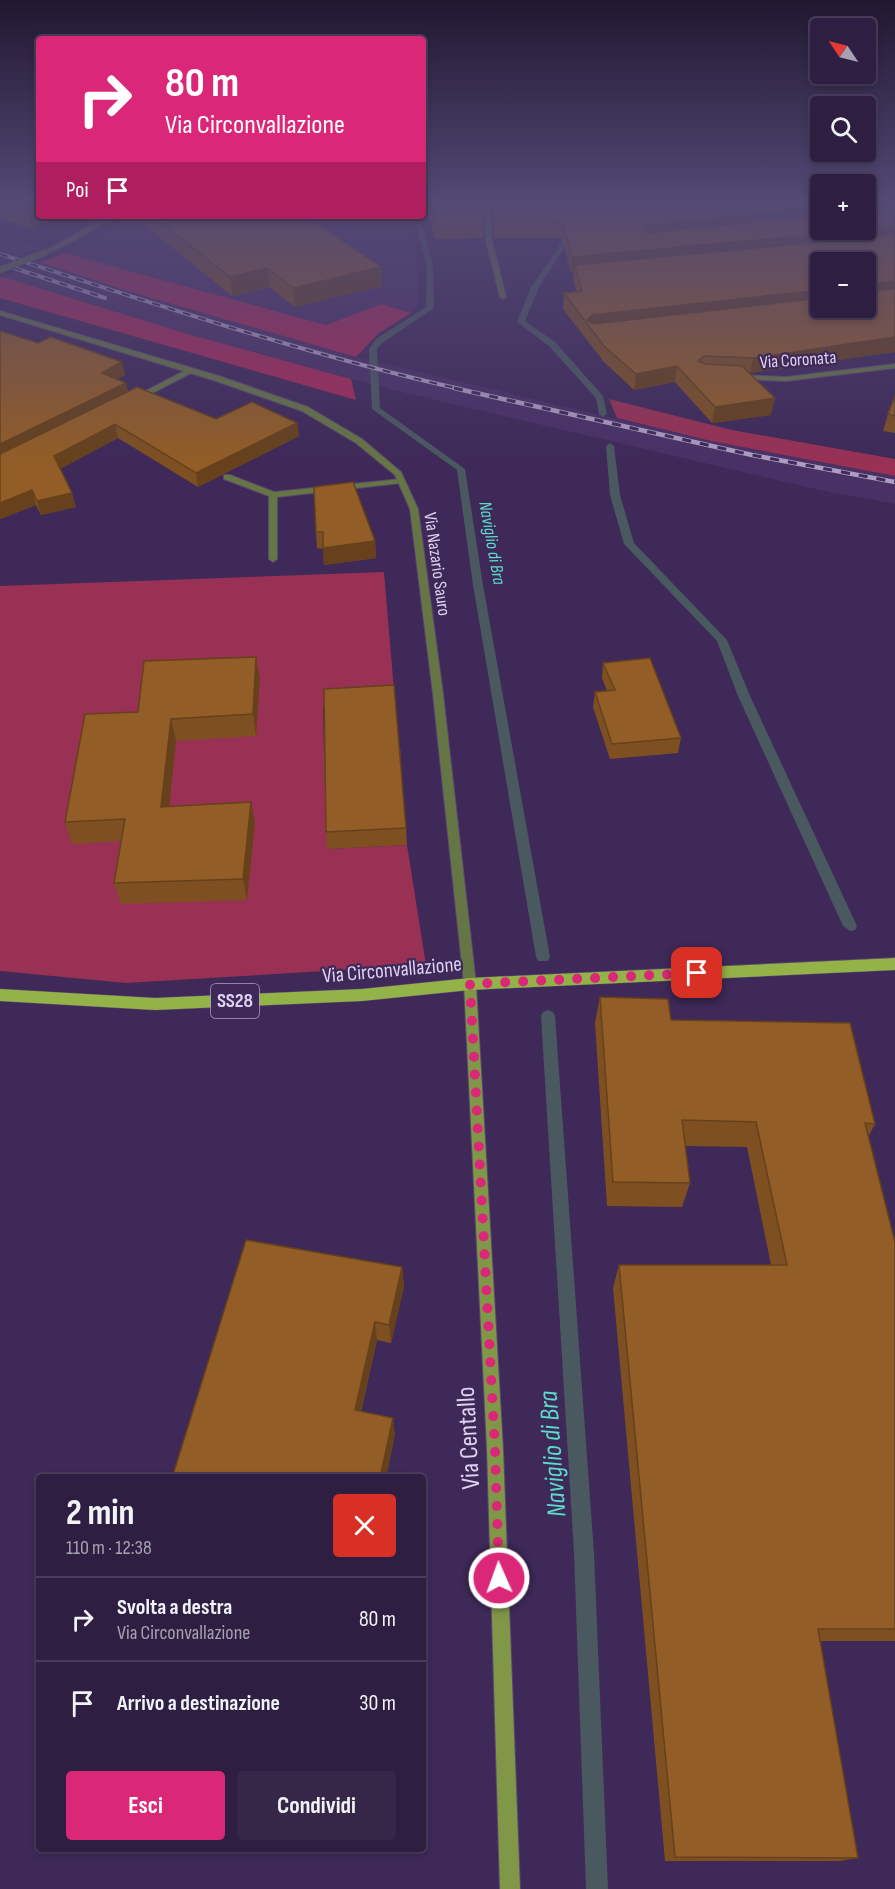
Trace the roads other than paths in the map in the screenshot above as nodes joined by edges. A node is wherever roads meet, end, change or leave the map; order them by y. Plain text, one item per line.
1 (500, 286) edge
2 (503, 297) dead end
3 (0, 313) edge
4 (895, 366) edge
5 (191, 371) junction
6 (726, 377) edge
7 (127, 403) edge
8 (227, 477) edge
9 (401, 481) junction
10 (273, 495) junction
11 (273, 559) dead end
12 (895, 963) edge
13 (470, 984) junction
14 (0, 995) edge
15 (510, 1889) edge

1 - 2 street
3 - 5 street, Via Nazario Sauro
4 - 6 street, Via Coronata
5 - 7 street
5 - 9 street, Via Nazario Sauro
8 - 10 street
9 - 10 street
9 - 13 street, Via Nazario Sauro
10 - 11 street
12 - 13 main road, Via Circonvallazione / SS28
13 - 14 main road, Via Circonvallazione / SS28
13 - 15 main road, Via Centallo

